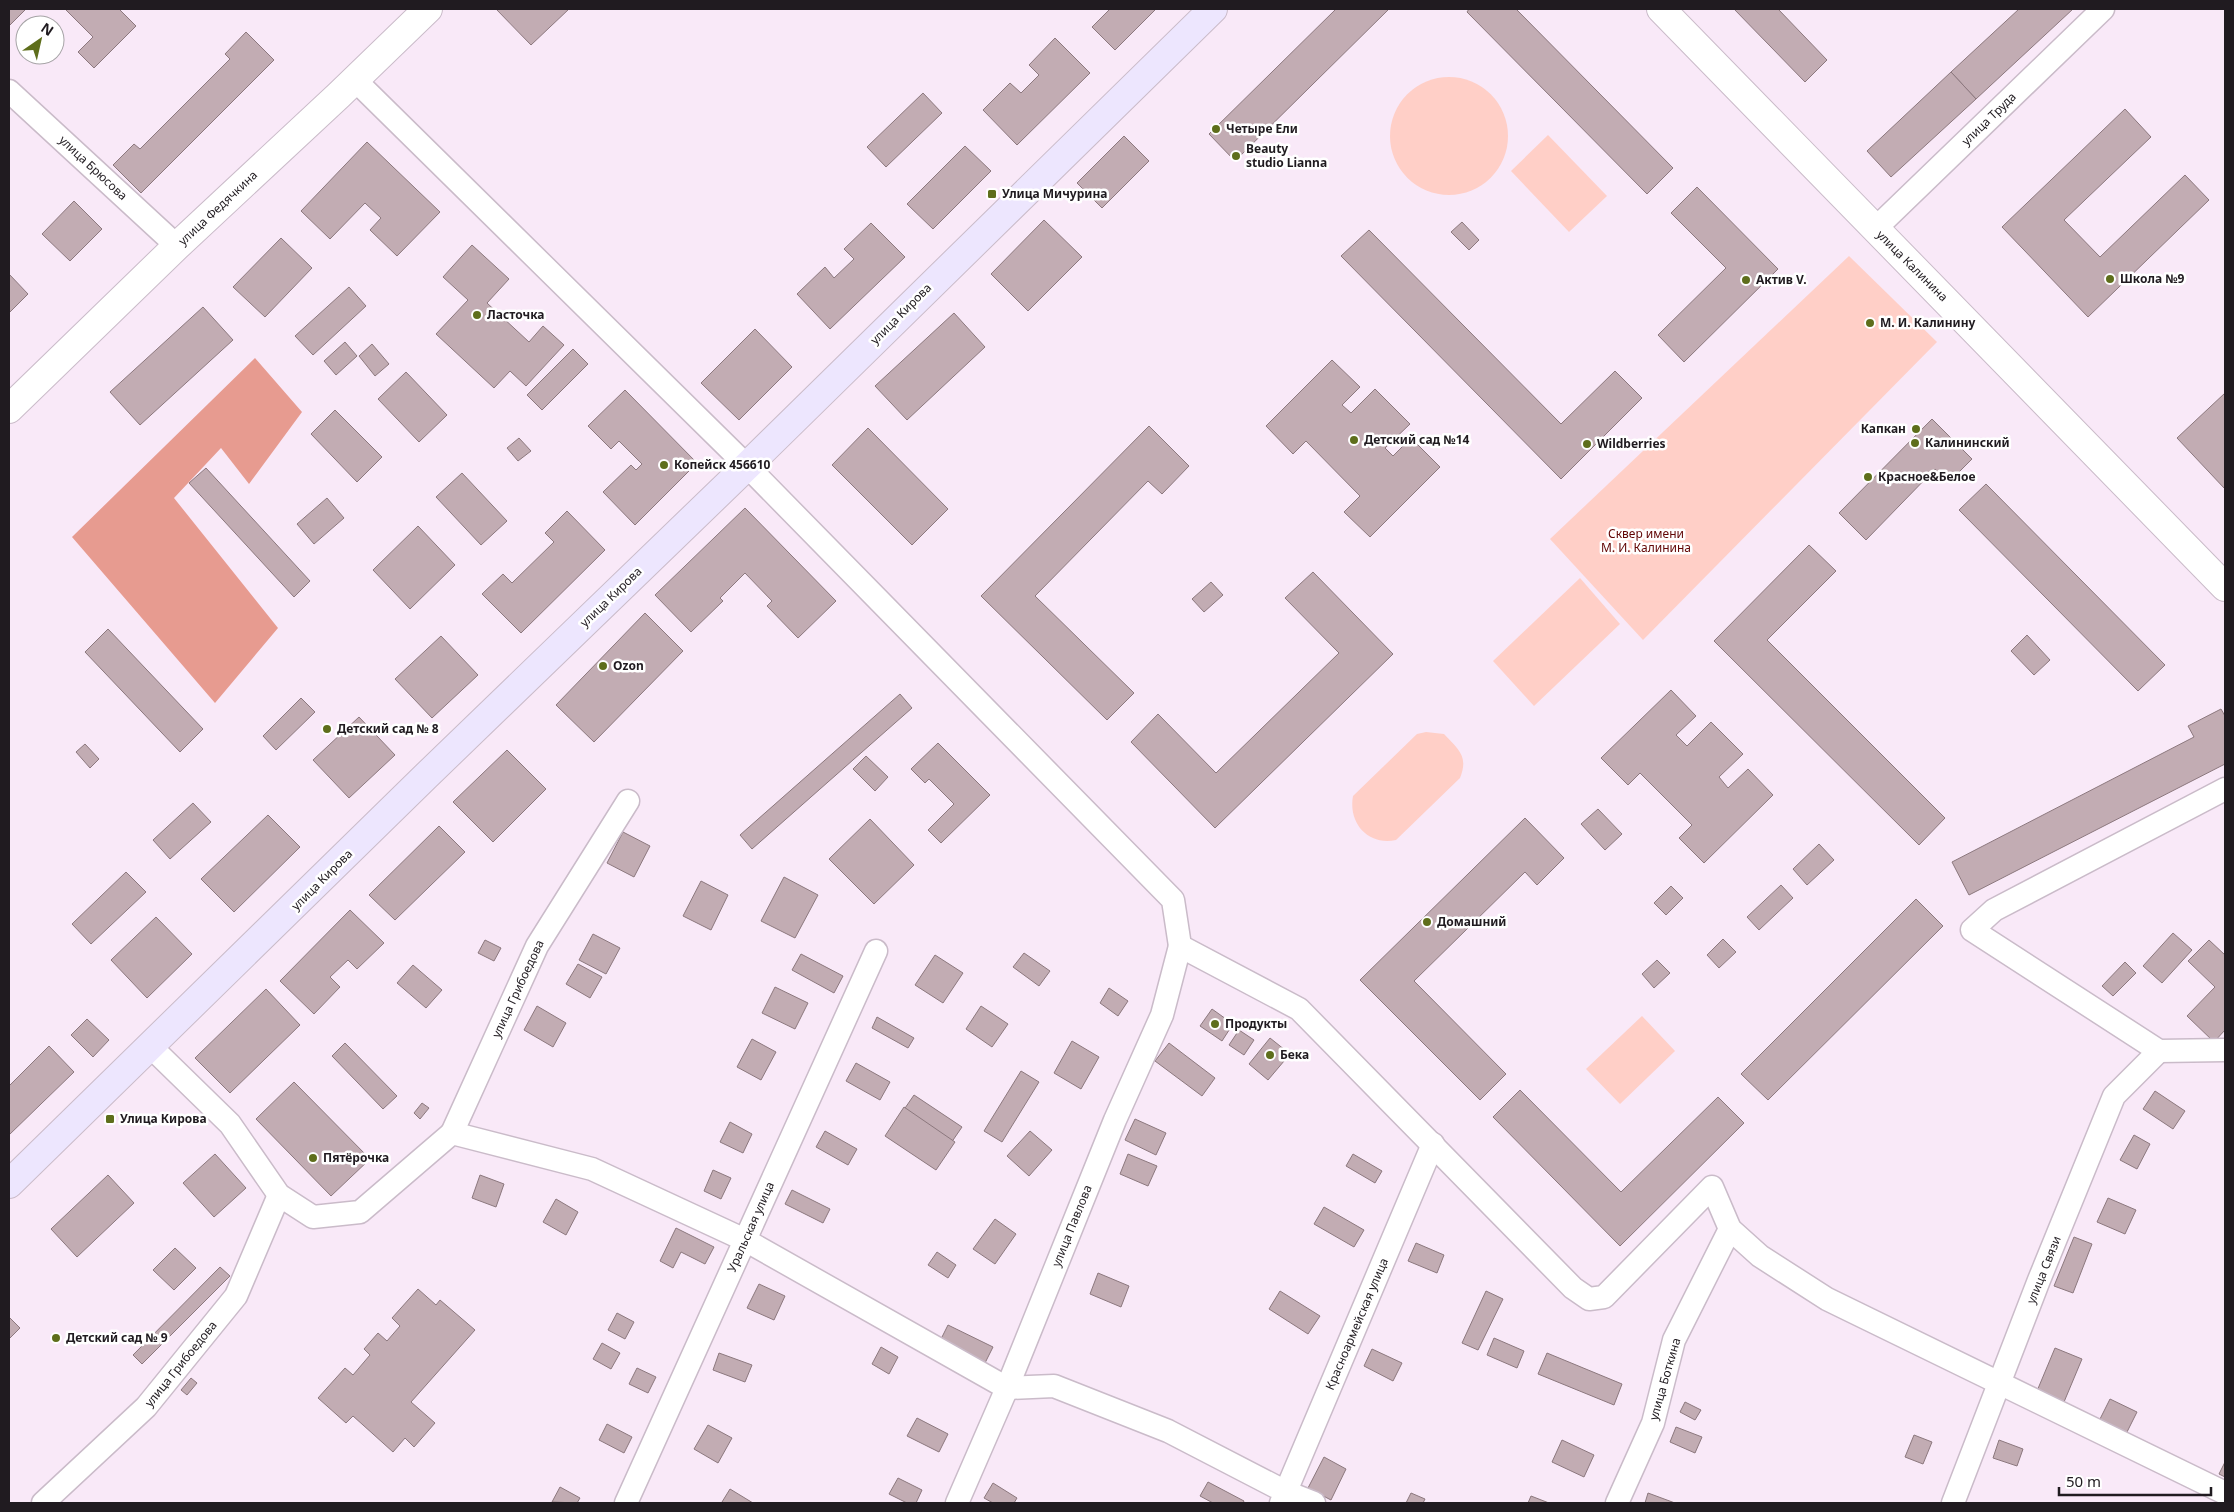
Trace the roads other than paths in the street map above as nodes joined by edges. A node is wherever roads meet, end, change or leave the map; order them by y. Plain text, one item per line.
1 (428, 9) edge
2 (1213, 9) edge
3 (1661, 9) edge
4 (2102, 9) edge
5 (356, 80) junction
6 (9, 91) edge
7 (1875, 229) junction
8 (177, 246) junction
9 (9, 409) edge
10 (747, 466) junction
11 (2225, 587) edge
12 (2225, 789) edge
13 (628, 801) dead end
14 (1180, 946) junction
15 (876, 951) dead end
16 (150, 1046) junction
17 (2225, 1050) edge
18 (2159, 1051) junction
19 (452, 1133) junction
20 (1433, 1144) junction
21 (9, 1184) edge
22 (279, 1195) junction
23 (1730, 1229) junction
24 (745, 1240) junction
25 (1999, 1383) junction
26 (1007, 1388) junction
27 (2225, 1493) edge
28 (1284, 1498) edge
29 (43, 1503) edge
30 (626, 1503) edge
31 (957, 1503) edge
32 (1314, 1503) edge
33 (1617, 1503) edge
34 (1953, 1503) edge

1 - 5 street, улица Федячкина
2 - 10 main road, улица Кирова
3 - 7 street, улица Калинина
4 - 7 street, улица Труда
5 - 8 street, улица Федячкина
5 - 10 street
6 - 8 street, улица Брюсова
7 - 11 street, улица Калинина
8 - 9 street, улица Федячкина
10 - 14 street
10 - 16 main road, улица Кирова
12 - 18 street
13 - 19 street, улица Грибоедова
14 - 20 street
14 - 26 street, улица Павлова
15 - 24 street, Уральская улица
16 - 21 main road, улица Кирова
16 - 22 street
17 - 18 street
18 - 25 street, улица Связи
19 - 22 street
19 - 24 street
20 - 23 street
20 - 28 street, Красноармейская улица
22 - 29 street, улица Грибоедова
23 - 25 street
23 - 33 street, улица Боткина
24 - 26 street
24 - 30 street, Уральская улица
25 - 27 street
25 - 34 street, улица Связи
26 - 28 street
26 - 31 street, улица Павлова
28 - 32 street

